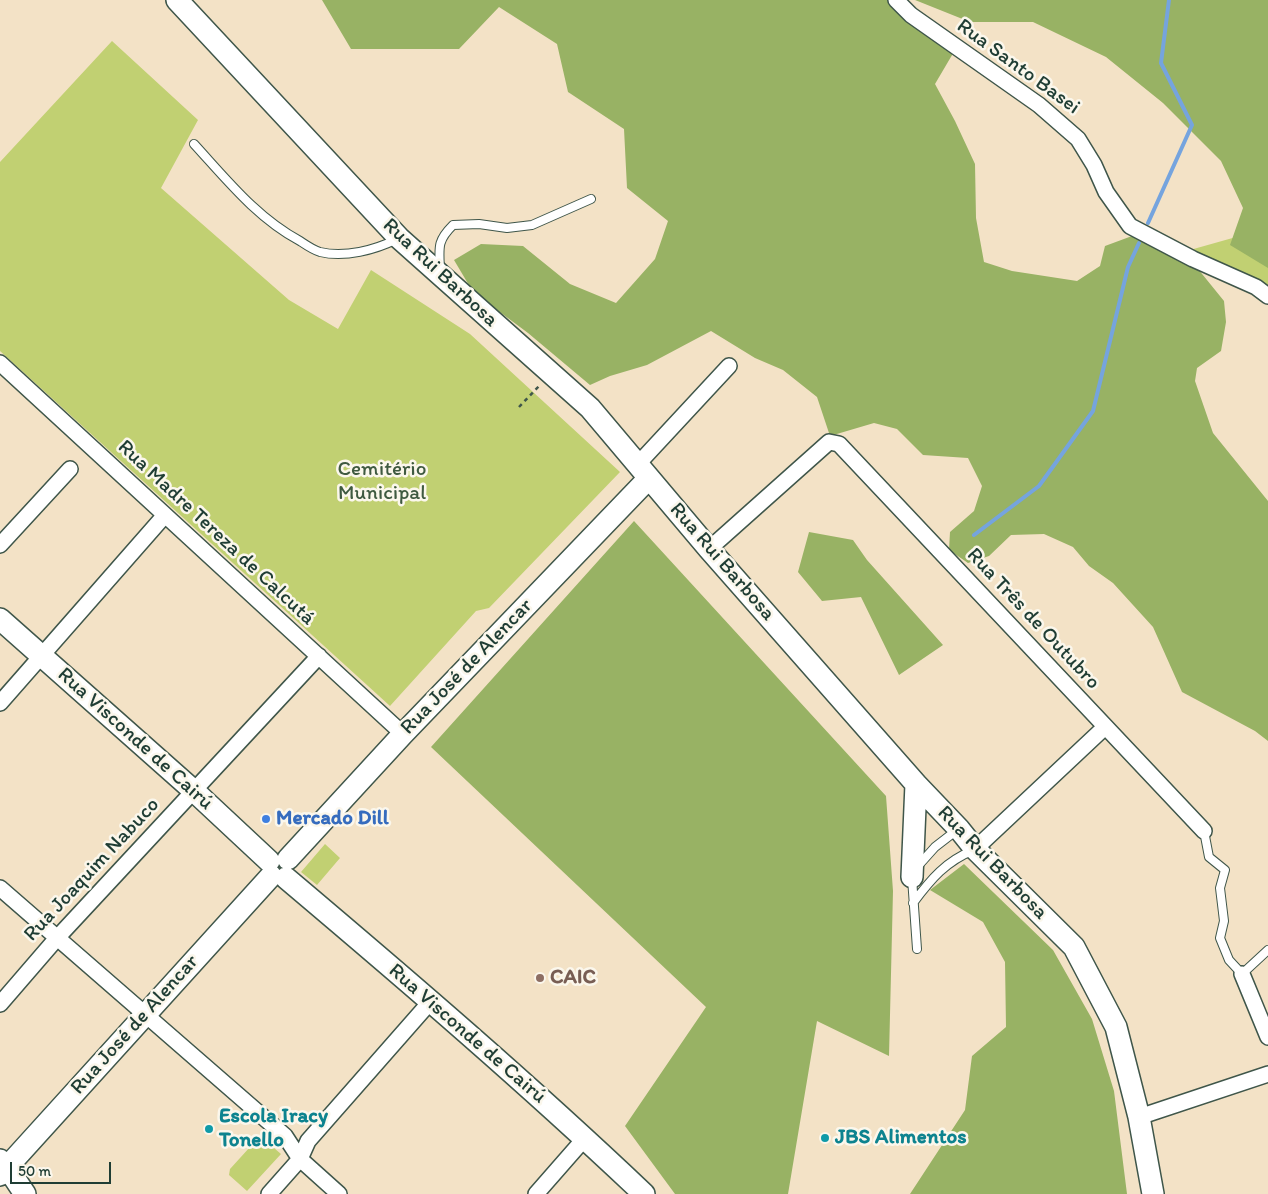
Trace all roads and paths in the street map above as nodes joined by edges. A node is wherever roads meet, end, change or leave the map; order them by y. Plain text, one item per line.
1 (177, 0) edge
2 (896, 0) edge
3 (194, 144) dead end
4 (591, 199) dead end
5 (399, 238) junction
6 (440, 276) junction
7 (1268, 296) edge
8 (0, 363) edge
9 (729, 366) dead end
10 (550, 374) junction
11 (519, 408) dead end
12 (70, 469) dead end
13 (644, 471) junction
14 (166, 515) junction
15 (0, 546) edge
16 (709, 549) junction
17 (0, 619) edge
18 (41, 655) junction
19 (319, 656) junction
20 (0, 703) edge
21 (1105, 727) junction
22 (403, 734) junction
23 (916, 784) junction
24 (194, 791) junction
25 (959, 829) junction
26 (1204, 831) joint
27 (975, 849) junction
28 (278, 869) junction
29 (912, 877) junction
30 (0, 888) edge
31 (913, 903) junction
32 (57, 938) junction
33 (917, 949) dead end
34 (1268, 950) edge
35 (1242, 974) junction
36 (431, 1001) junction
37 (0, 1004) edge
38 (144, 1015) junction
39 (1268, 1037) edge
40 (1268, 1074) edge
41 (1139, 1117) junction
42 (585, 1138) junction
43 (300, 1159) junction
44 (2, 1171) edge
45 (21, 1194) edge
46 (25, 1194) edge
47 (269, 1194) edge
48 (339, 1194) edge
49 (536, 1194) edge
50 (644, 1194) edge
51 (1154, 1194) edge

1 - 5 street, Rua Rui Barbosa
2 - 7 street, Rua Santo Basei
3 - 5 lane
4 - 6 lane
5 - 6 street, Rua Rui Barbosa
6 - 10 street, Rua Rui Barbosa
8 - 14 street, Rua Madre Tereza de Calcutá
9 - 13 street, Rua José de Alencar
10 - 11 path
10 - 13 street, Rua Rui Barbosa
12 - 15 street
13 - 16 street, Rua Rui Barbosa
13 - 22 street, Rua José de Alencar
14 - 18 street
14 - 19 street, Rua Madre Tereza de Calcutá
16 - 21 street, Rua Três de Outubro
16 - 23 street, Rua Rui Barbosa
17 - 18 street, Rua Visconde de Cairú
18 - 20 street
18 - 24 street, Rua Visconde de Cairú
19 - 22 street, Rua Madre Tereza de Calcutá
19 - 24 street, Rua Joaquim Nabuco
21 - 26 street, Rua Três de Outubro
21 - 27 street
22 - 28 street, Rua José de Alencar
23 - 25 street, Rua Rui Barbosa
23 - 29 street
24 - 28 street, Rua Visconde de Cairú
24 - 32 street, Rua Joaquim Nabuco
25 - 27 street, Rua Rui Barbosa
25 - 29 lane
26 - 35 lane
27 - 31 lane
27 - 41 street, Rua Rui Barbosa
28 - 36 street, Rua Visconde de Cairú
28 - 38 street, Rua José de Alencar
29 - 31 lane
30 - 32 street
31 - 33 lane
32 - 37 street, Rua Joaquim Nabuco
32 - 38 street
34 - 35 lane
35 - 39 street
36 - 42 street, Rua Visconde de Cairú
36 - 43 street
38 - 43 street
38 - 44 street, Rua José de Alencar
40 - 41 street
41 - 51 street, Rua Rui Barbosa
42 - 49 street
42 - 50 street, Rua Visconde de Cairú
43 - 47 street
43 - 48 street
44 - 45 street
44 - 46 street

